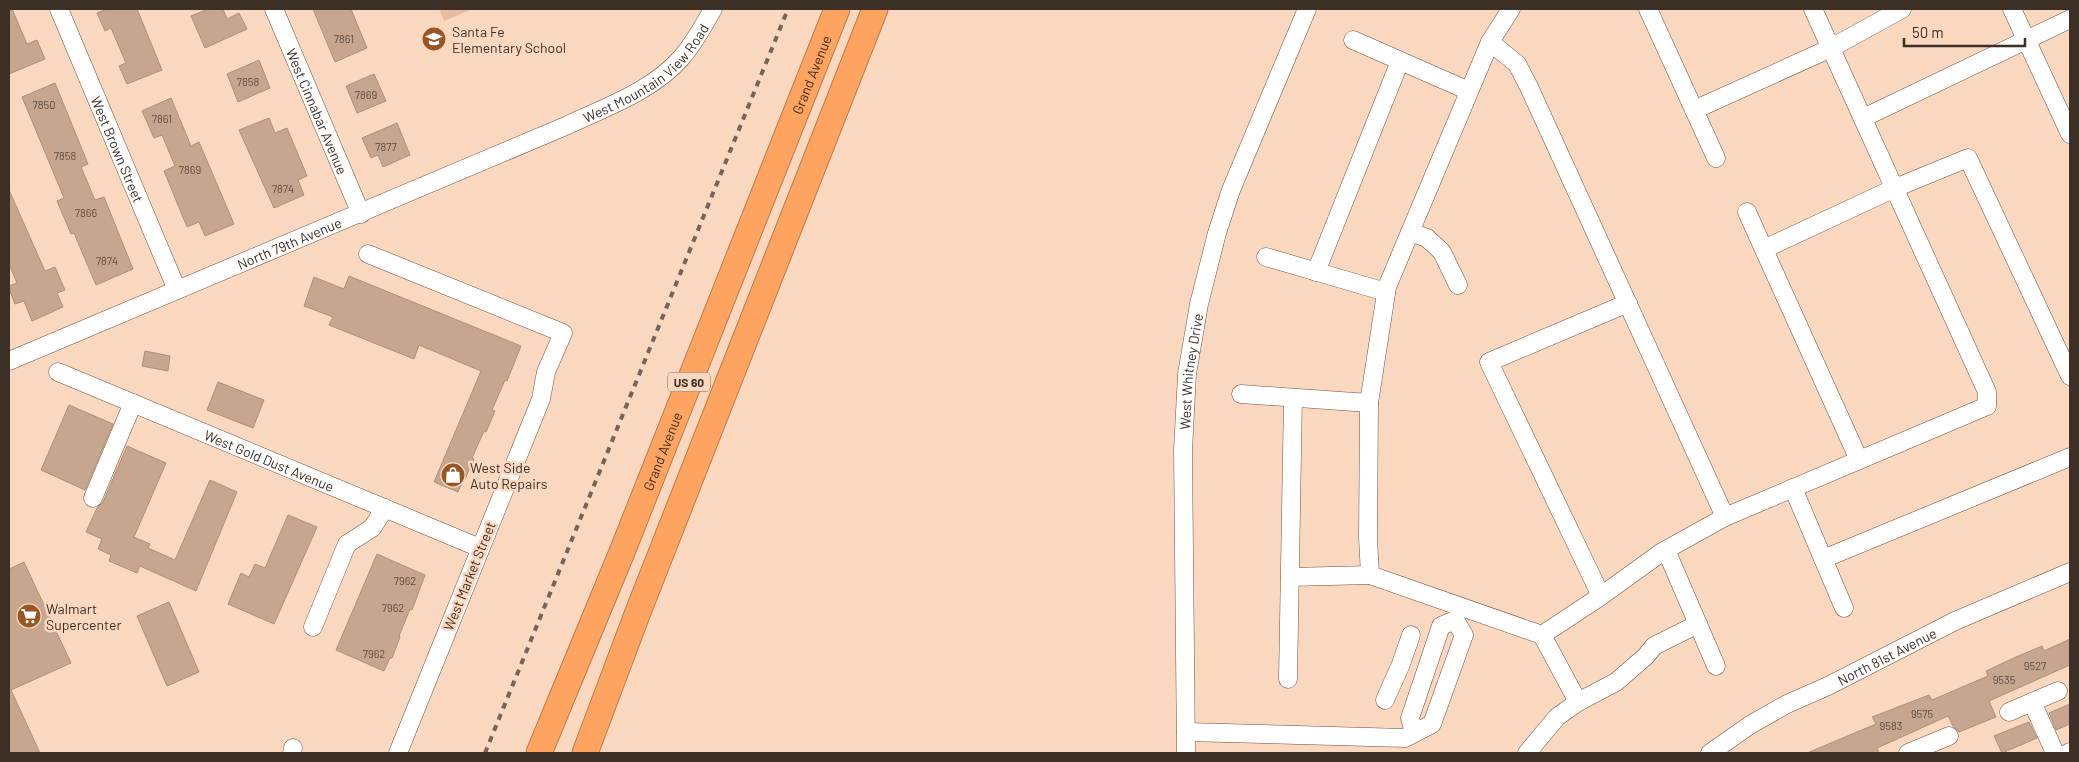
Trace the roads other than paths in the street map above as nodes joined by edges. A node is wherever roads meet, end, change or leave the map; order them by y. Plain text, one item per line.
1 (59, 9) edge
2 (274, 9) edge
3 (713, 9) edge
4 (837, 9) edge
5 (875, 9) edge
6 (1306, 9) edge
7 (1511, 9) edge
8 (1648, 9) edge
9 (1813, 9) edge
10 (1902, 9) edge
11 (2012, 9) edge
12 (2070, 19) edge
13 (2026, 39) junction
14 (1353, 40) dead end
15 (1490, 42) junction
16 (1831, 48) junction
17 (1400, 61) junction
18 (1469, 91) junction
19 (1694, 110) junction
20 (1863, 118) junction
21 (568, 125) joint
22 (2070, 134) edge
23 (1716, 158) dead end
24 (1895, 188) junction
25 (1747, 212) dead end
26 (361, 214) junction
27 (1410, 232) junction
28 (1764, 250) junction
29 (368, 254) dead end
30 (1266, 258) dead end
31 (1316, 272) junction
32 (1458, 285) dead end
33 (177, 290) junction
34 (1386, 292) junction
35 (1628, 303) junction
36 (9, 361) edge
37 (58, 372) dead end
38 (2070, 376) edge
39 (1241, 394) dead end
40 (1293, 398) junction
41 (133, 403) junction
42 (1369, 403) junction
43 (2070, 457) edge
44 (1859, 460) junction
45 (1793, 488) junction
46 (93, 498) dead end
47 (385, 508) junction
48 (1725, 517) junction
49 (480, 548) junction
50 (1666, 550) junction
51 (1823, 558) junction
52 (2070, 572) edge
53 (1370, 575) junction
54 (1290, 577) junction
55 (1602, 596) junction
56 (1844, 608) dead end
57 (1457, 613) junction
58 (1698, 624) junction
59 (313, 627) dead end
60 (1411, 635) dead end
61 (1542, 636) junction
62 (1401, 664) junction
63 (1716, 666) dead end
64 (1425, 674) junction
65 (1288, 679) dead end
66 (1447, 684) junction
67 (2058, 691) dead end
68 (1385, 700) dead end
69 (1578, 702) junction
70 (2032, 702) junction
71 (2009, 712) dead end
72 (1186, 732) junction
73 (1414, 733) junction
74 (1949, 736) dead end
75 (1324, 745) edge
76 (1918, 751) edge
77 (398, 753) edge
78 (539, 753) edge
79 (585, 753) edge
80 (1186, 753) edge
81 (1527, 753) edge
82 (1710, 753) edge
83 (2055, 753) edge

1 - 33 street, West Brown Street
2 - 26 street, West Cinnabar Avenue
3 - 21 street, West Mountain View Road
4 - 78 highway, Grand Avenue / US 60
5 - 79 highway, US 60
6 - 72 street, West Whitney Drive
7 - 15 street
8 - 19 street
9 - 16 street
10 - 16 street
11 - 13 street
12 - 13 street
13 - 20 street
13 - 22 street
14 - 17 street
15 - 18 street
15 - 35 street
16 - 19 street
16 - 20 street
17 - 18 street
17 - 31 street
18 - 27 street
19 - 23 street
20 - 24 street
21 - 26 street, North 79th Avenue
24 - 28 street
24 - 38 street
24 - 44 street
25 - 28 street
26 - 33 street, North 79th Avenue
27 - 32 street
27 - 34 street
28 - 44 street
29 - 49 street, West Market Street
30 - 31 street
31 - 34 street
33 - 36 street, North 79th Avenue
34 - 42 street
35 - 48 street
35 - 55 street
37 - 41 street, West Gold Dust Avenue
39 - 40 street
40 - 42 street
40 - 54 street
41 - 46 street
41 - 47 street, West Gold Dust Avenue
42 - 53 street
43 - 51 street
44 - 45 street
45 - 48 street
45 - 51 street
47 - 49 street, West Gold Dust Avenue
47 - 59 street
48 - 50 street
49 - 77 street, West Market Street
50 - 55 street
50 - 58 street
51 - 56 street
52 - 82 street, North 81st Avenue
53 - 54 street
53 - 57 street
54 - 65 street
55 - 61 street
57 - 61 street
57 - 64 street
57 - 66 street
58 - 63 street
58 - 69 street
60 - 62 street
61 - 69 street
62 - 64 street
62 - 68 street
64 - 66 street
64 - 73 street
66 - 73 street
67 - 70 street
69 - 81 street
70 - 71 street
70 - 83 street
72 - 75 street
72 - 80 street, West Whitney Drive
73 - 75 street
74 - 76 street

